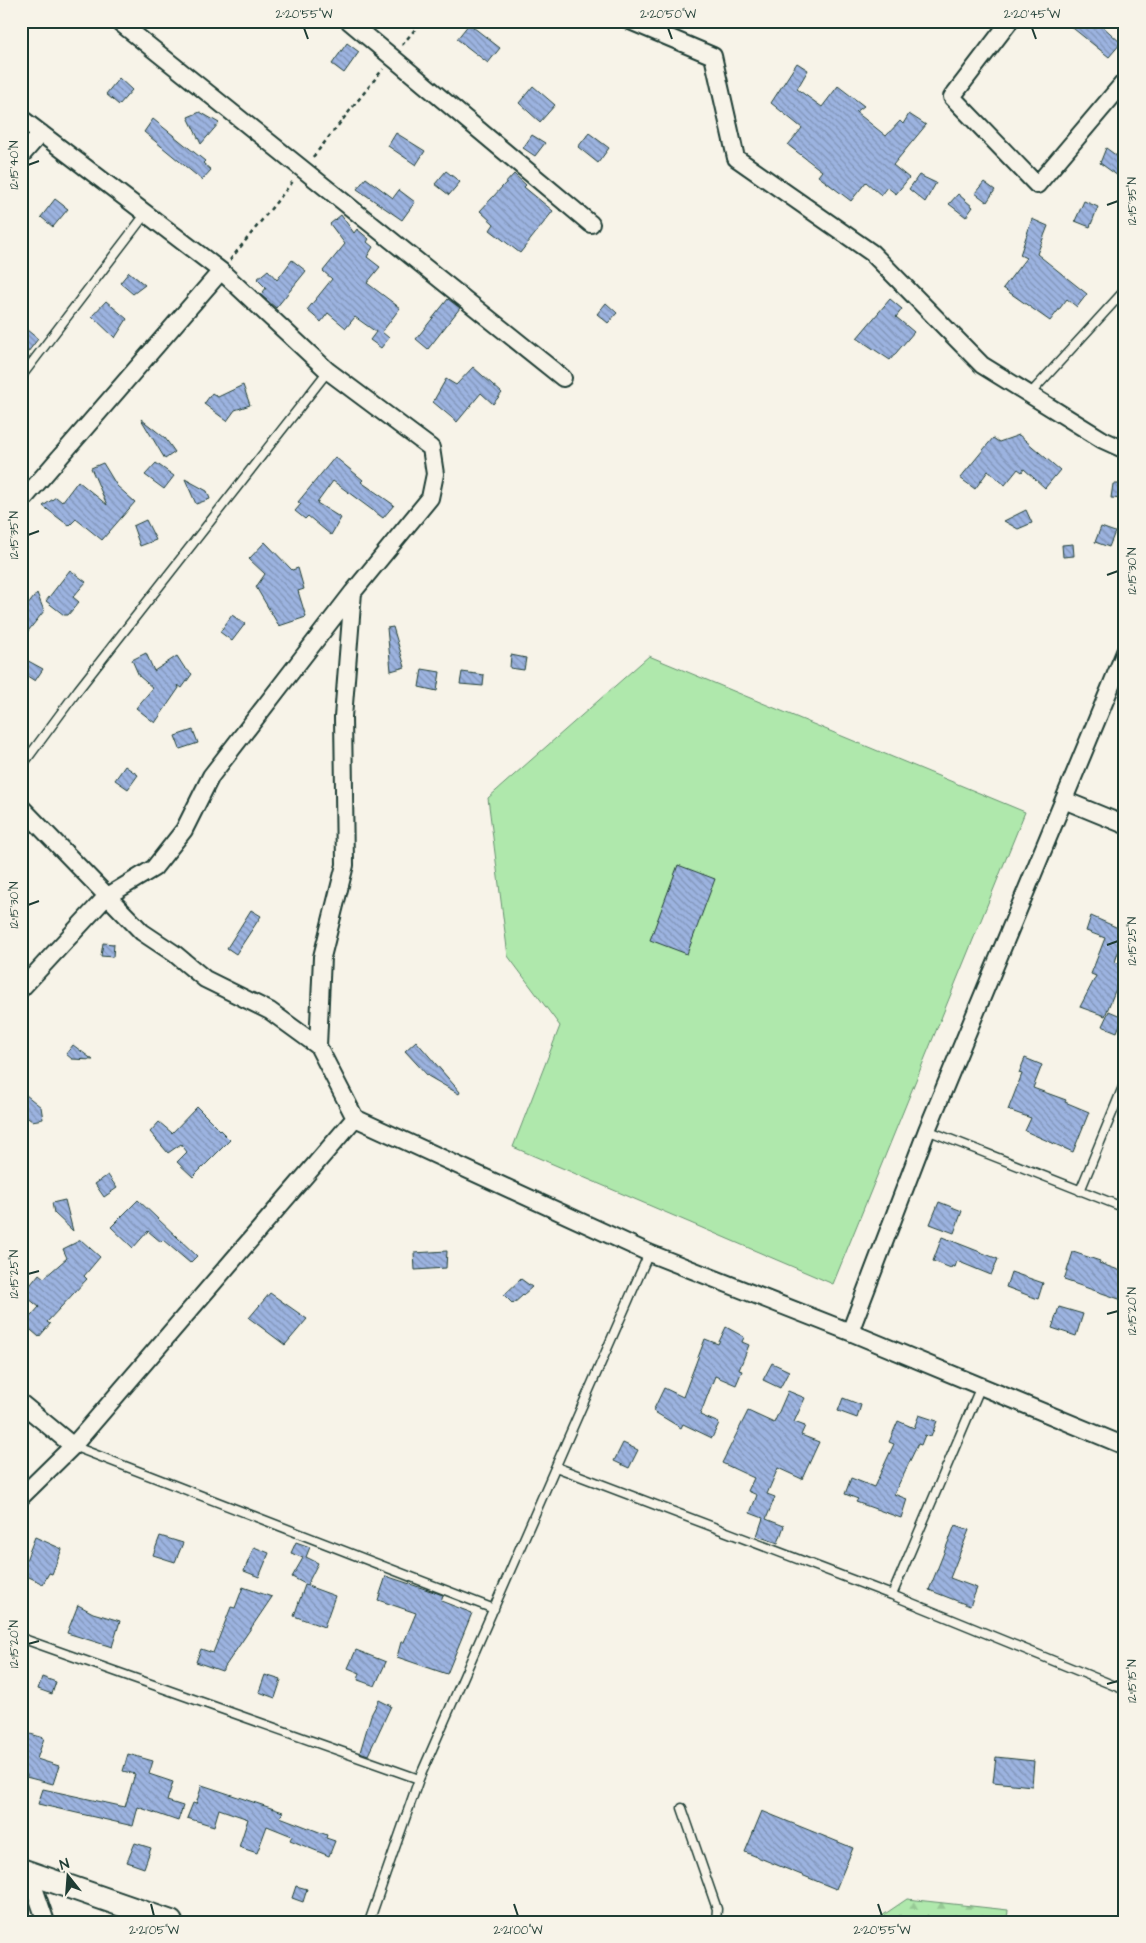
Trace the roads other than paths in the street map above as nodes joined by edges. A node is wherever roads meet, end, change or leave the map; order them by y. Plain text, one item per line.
1 (118, 21) edge
2 (349, 21) edge
3 (630, 21) edge
4 (1010, 21) edge
5 (1125, 81) edge
6 (21, 118) edge
7 (40, 133) junction
8 (21, 156) edge
9 (147, 212) junction
10 (591, 224) dead end
11 (221, 271) junction
12 (1125, 290) edge
13 (328, 372) junction
14 (21, 377) edge
15 (563, 378) dead end
16 (1030, 394) junction
17 (1125, 450) edge
18 (21, 502) edge
19 (353, 592) junction
20 (1125, 652) edge
21 (21, 767) edge
22 (1064, 800) junction
23 (21, 807) edge
24 (1125, 825) edge
25 (106, 897) junction
26 (21, 989) edge
27 (318, 1046) junction
28 (1125, 1082) edge
29 (355, 1118) junction
30 (927, 1130) junction
31 (1080, 1191) junction
32 (1125, 1208) edge
33 (649, 1254) junction
34 (850, 1332) junction
35 (981, 1386) junction
36 (21, 1403) edge
37 (73, 1446) junction
38 (1125, 1446) edge
39 (556, 1467) junction
40 (21, 1497) edge
41 (892, 1595) junction
42 (494, 1609) junction
43 (21, 1638) edge
44 (1125, 1690) edge
45 (419, 1780) junction
46 (682, 1808) dead end
47 (25, 1871) edge
48 (46, 1922) edge
49 (171, 1922) edge
50 (368, 1922) edge
51 (716, 1922) edge

1 - 15 street
2 - 10 street
3 - 16 street
4 - 5 street
6 - 7 street
7 - 8 street
7 - 9 street
9 - 11 street
9 - 14 lane
11 - 13 street
11 - 18 street
12 - 16 lane
13 - 19 street
13 - 21 lane
16 - 17 street
19 - 25 street
19 - 27 street
20 - 22 street
22 - 24 street
22 - 30 street
23 - 25 street
25 - 26 street
25 - 27 street
27 - 29 street
28 - 31 lane
29 - 33 street
29 - 37 street
30 - 31 lane
30 - 34 street
31 - 32 lane
33 - 34 street
33 - 39 lane
34 - 35 street
35 - 38 street
35 - 41 lane
36 - 37 street
37 - 40 street
37 - 42 lane
39 - 41 lane
39 - 42 lane
41 - 44 lane
42 - 45 lane
43 - 45 lane
45 - 50 lane
46 - 51 lane
47 - 48 street
47 - 49 street

